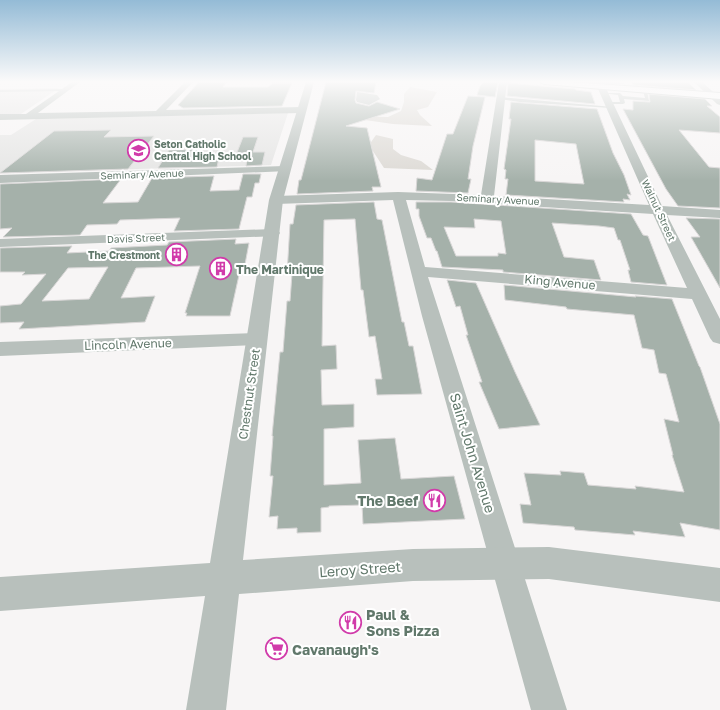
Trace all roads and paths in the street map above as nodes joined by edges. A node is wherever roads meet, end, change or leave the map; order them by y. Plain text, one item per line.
1 (30, 115) edge
2 (109, 115) edge
3 (300, 115) edge
4 (498, 115) edge
5 (622, 115) edge
6 (27, 117) junction
7 (0, 118) edge
8 (284, 169) junction
9 (0, 178) edge
10 (398, 196) junction
11 (487, 198) junction
12 (276, 200) junction
13 (657, 209) junction
14 (720, 214) edge
15 (273, 233) junction
16 (0, 242) edge
17 (420, 271) junction
18 (700, 294) junction
19 (720, 338) edge
20 (256, 339) junction
21 (0, 349) edge
22 (506, 563) junction
23 (224, 578) junction
24 (720, 585) edge
25 (0, 594) edge
26 (206, 710) edge
27 (550, 710) edge

1 - 6 street
2 - 6 street
3 - 8 street, Chestnut Street
4 - 11 street
5 - 13 street, Walnut Street
6 - 7 street
8 - 9 street, Seminary Avenue
8 - 12 street, Chestnut Street
10 - 11 street, Seminary Avenue
10 - 12 street, Seminary Avenue
10 - 17 street, Saint John Avenue
11 - 13 street, Seminary Avenue
12 - 15 street, Chestnut Street
13 - 14 street, Seminary Avenue
13 - 18 street, Walnut Street
15 - 16 street, Davis Street
15 - 20 street, Chestnut Street
17 - 18 street, King Avenue
17 - 22 street, Saint John Avenue
18 - 19 street, Walnut Street
20 - 21 street, Lincoln Avenue
20 - 23 street, Chestnut Street
22 - 23 street, Leroy Street
22 - 24 street, Leroy Street
22 - 27 street, Saint John Avenue
23 - 25 street, Leroy Street
23 - 26 street, Chestnut Street

